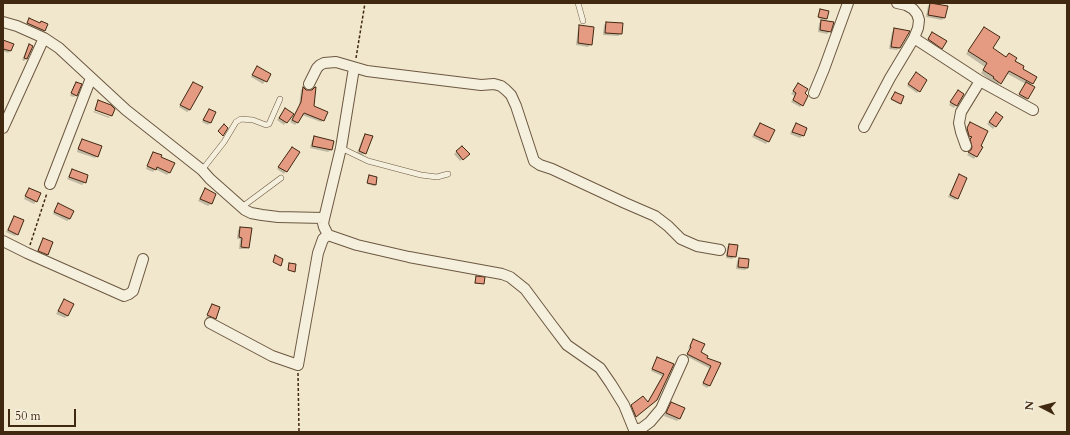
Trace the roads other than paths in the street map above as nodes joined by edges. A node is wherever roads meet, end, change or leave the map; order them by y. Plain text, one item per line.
1 (578, 3) edge
2 (848, 3) edge
3 (897, 3) edge
4 (583, 21) dead end
5 (3, 22) edge
6 (44, 38) junction
7 (914, 38) junction
8 (354, 68) junction
9 (91, 78) junction
10 (980, 81) junction
11 (310, 84) dead end
12 (814, 93) dead end
13 (280, 99) dead end
14 (1033, 110) dead end
15 (864, 127) dead end
16 (3, 128) edge
17 (966, 146) dead end
18 (342, 148) junction
19 (202, 170) junction
20 (448, 174) dead end
21 (281, 178) dead end
22 (50, 184) road end
23 (242, 207) junction
24 (324, 218) junction
25 (328, 235) junction
26 (3, 241) edge
27 (720, 250) dead end
28 (143, 259) dead end
29 (210, 322) dead end
30 (683, 360) dead end
31 (635, 431) edge

1 - 4 lane
2 - 12 street
3 - 7 street
5 - 6 street
6 - 9 street
6 - 16 street
7 - 10 street
7 - 15 street
8 - 11 street
8 - 18 street
8 - 27 street
9 - 19 street
9 - 22 street
10 - 14 street
10 - 17 street
13 - 19 lane
18 - 20 lane
18 - 24 street
19 - 23 street
21 - 23 lane
23 - 24 street
24 - 25 street
25 - 29 street
25 - 31 street
26 - 28 street
30 - 31 street

